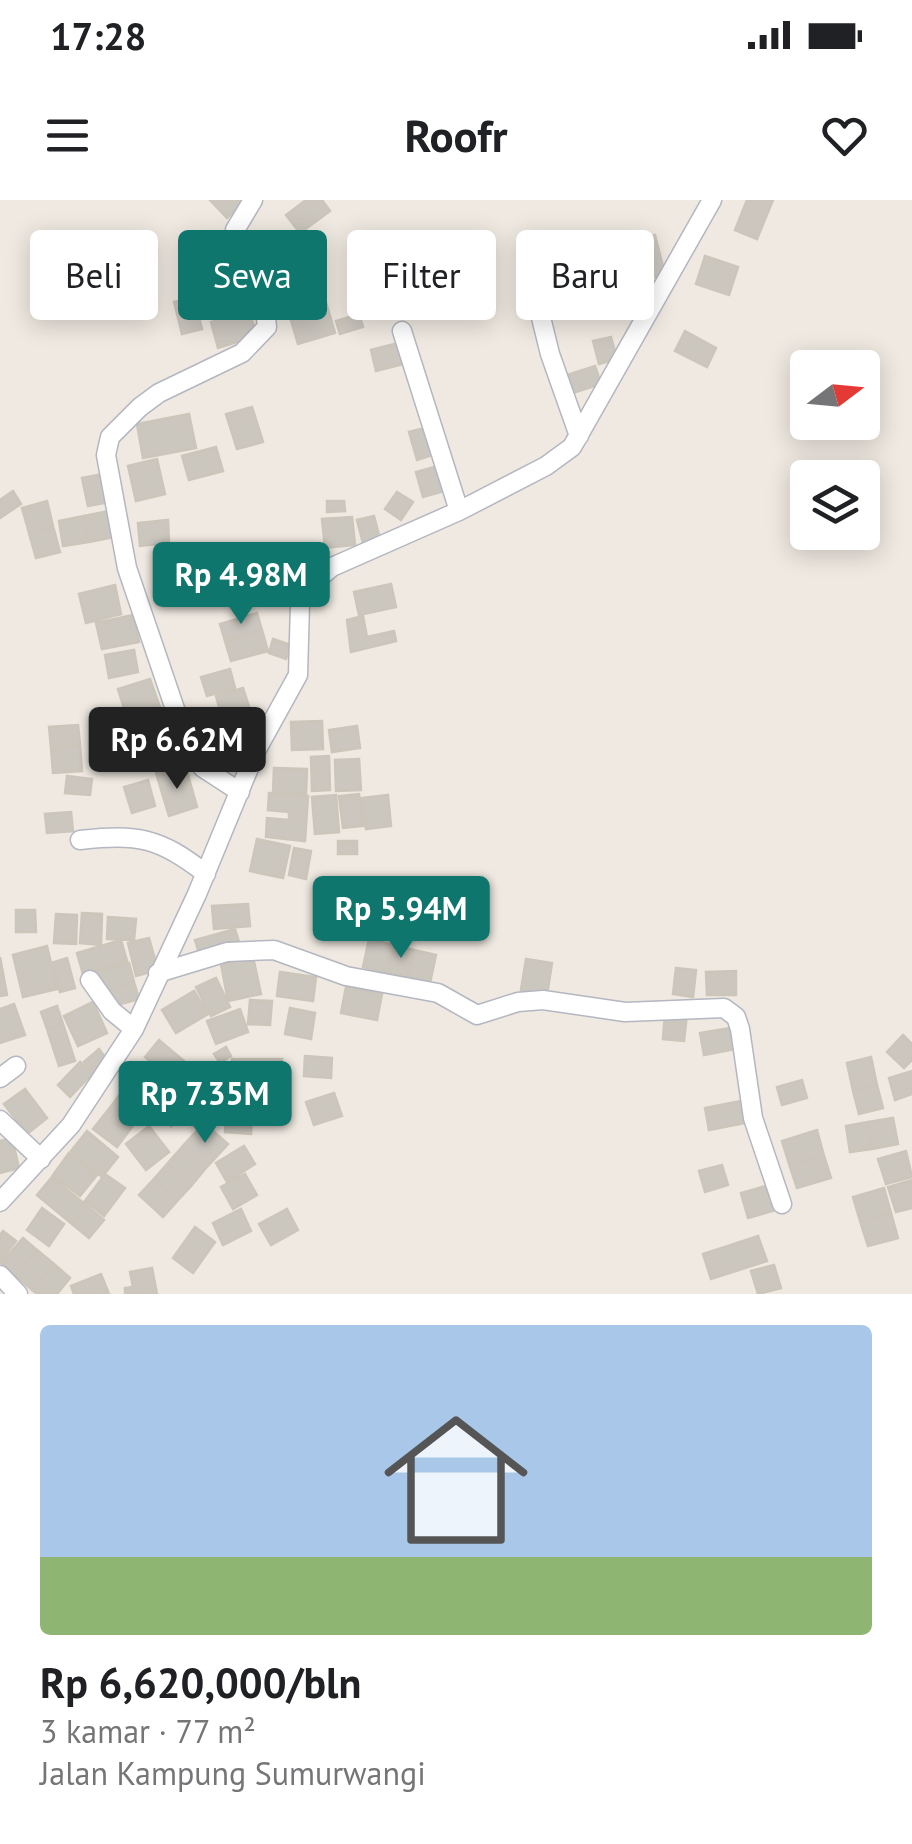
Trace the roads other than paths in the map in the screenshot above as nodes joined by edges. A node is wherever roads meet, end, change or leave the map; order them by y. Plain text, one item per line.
1 (253, 200) edge
2 (712, 200) edge
3 (541, 320) edge
4 (402, 332) dead end
5 (580, 436) junction
6 (459, 511) junction
7 (240, 792) junction
8 (80, 840) dead end
9 (206, 874) junction
10 (158, 973) junction
11 (90, 980) dead end
12 (134, 1029) junction
13 (16, 1066) dead end
14 (0, 1078) edge
15 (0, 1120) edge
16 (41, 1159) junction
17 (0, 1202) edge
18 (782, 1204) dead end
19 (0, 1275) edge
20 (18, 1294) edge

1 - 7 street
2 - 5 street
3 - 5 street
4 - 6 street
5 - 6 street
6 - 7 street
7 - 9 street
8 - 9 street
9 - 10 street
10 - 12 street
10 - 18 street
11 - 12 street
12 - 16 street
13 - 14 street
15 - 16 street
16 - 17 street
19 - 20 street

